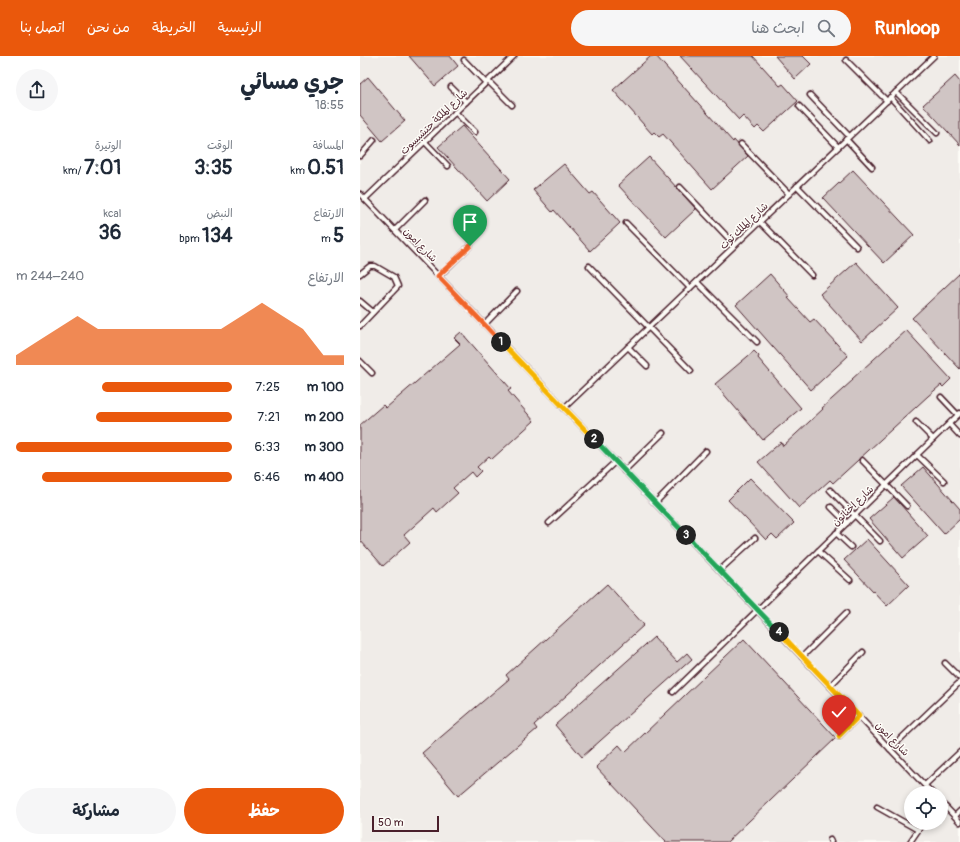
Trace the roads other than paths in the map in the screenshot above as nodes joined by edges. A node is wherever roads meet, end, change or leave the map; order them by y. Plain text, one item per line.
1 (514, 56) edge
2 (934, 56) edge
3 (464, 60) dead end
4 (846, 60) dead end
5 (487, 82) junction
6 (451, 87) dead end
7 (896, 92) junction
8 (810, 95) dead end
9 (890, 97) junction
10 (887, 101) junction
11 (466, 102) junction
12 (512, 105) dead end
13 (799, 106) dead end
14 (456, 112) junction
15 (475, 132) dead end
16 (937, 133) dead end
17 (848, 138) junction
18 (374, 140) dead end
19 (930, 141) dead end
20 (425, 142) junction
21 (741, 144) dead end
22 (838, 147) junction
23 (360, 156) edge
24 (448, 166) dead end
25 (872, 167) dead end
26 (797, 186) junction
27 (680, 187) dead end
28 (360, 194) edge
29 (788, 194) junction
30 (365, 199) junction
31 (425, 200) dead end
32 (626, 222) dead end
33 (760, 222) junction
34 (394, 230) junction
35 (735, 245) junction
36 (470, 246) dead end
37 (857, 247) dead end
38 (589, 266) dead end
39 (360, 274) edge
40 (812, 275) dead end
41 (438, 276) junction
42 (697, 282) junction
43 (690, 288) junction
44 (517, 291) dead end
45 (360, 301) edge
46 (373, 312) junction
47 (485, 324) junction
48 (360, 326) edge
49 (649, 328) junction
50 (757, 342) dead end
51 (628, 347) junction
52 (360, 361) edge
53 (647, 366) dead end
54 (691, 371) dead end
55 (372, 373) dead end
56 (941, 397) dead end
57 (564, 408) junction
58 (959, 414) edge
59 (916, 422) dead end
60 (949, 424) junction
61 (663, 433) dead end
62 (960, 436) edge
63 (933, 439) junction
64 (706, 451) dead end
65 (917, 455) junction
66 (862, 460) dead end
67 (616, 461) junction
68 (624, 470) junction
69 (944, 481) dead end
70 (886, 485) junction
71 (830, 490) dead end
72 (655, 503) junction
73 (907, 506) dead end
74 (831, 507) dead end
75 (855, 515) junction
76 (549, 523) dead end
77 (847, 523) junction
78 (836, 533) junction
79 (755, 538) dead end
80 (880, 541) dead end
81 (851, 547) dead end
82 (818, 551) junction
83 (720, 570) junction
84 (850, 580) dead end
85 (757, 610) junction
86 (846, 613) dead end
87 (863, 652) dead end
88 (802, 657) junction
89 (945, 663) dead end
90 (960, 681) edge
91 (830, 686) junction
92 (673, 692) dead end
93 (859, 716) junction
94 (839, 736) dead end
95 (890, 749) junction
96 (960, 752) edge
97 (925, 785) joint
98 (877, 807) dead end
99 (948, 809) edge
100 (960, 811) edge
101 (955, 816) junction
102 (904, 822) edge
103 (960, 822) edge
104 (918, 830) edge
105 (910, 842) edge

1 - 5 lane, شارع الملكة حتشبسوت
2 - 7 lane, شارع الملك توت
3 - 5 lane
4 - 10 lane
5 - 11 lane, شارع الملكة حتشبسوت
5 - 12 lane
6 - 11 lane
7 - 9 lane, شارع الملك توت
7 - 16 lane
8 - 17 lane
9 - 10 lane, شارع الملك توت
9 - 19 lane
10 - 17 lane, شارع الملك توت
11 - 14 lane, شارع الملكة حتشبسوت
13 - 22 lane
14 - 15 lane
14 - 20 lane, شارع الملكة حتشبسوت
17 - 22 lane, شارع الملك توت
17 - 25 lane
18 - 23 lane
20 - 24 lane
20 - 30 lane, شارع الملكة حتشبسوت
21 - 29 lane
22 - 26 lane, شارع الملك توت
26 - 29 lane, شارع الملك توت
26 - 37 lane
27 - 35 lane
28 - 30 lane, شارع امون
29 - 33 lane, شارع الملك توت
30 - 34 lane, شارع امون
31 - 34 lane
32 - 43 lane
33 - 35 lane, شارع الملك توت
33 - 40 lane
34 - 41 lane, شارع امون
35 - 42 lane, شارع الملك توت
36 - 41 lane
38 - 49 lane
39 - 46 lane
41 - 47 lane, شارع امون
42 - 43 lane, شارع الملك توت
42 - 50 lane
43 - 49 lane, شارع الملك توت
44 - 47 lane
45 - 46 lane
46 - 48 lane
47 - 57 lane, شارع امون
49 - 51 lane, شارع الملك توت
49 - 54 lane
51 - 53 lane
51 - 57 lane, شارع الملك توت
52 - 55 lane
56 - 58 lane
57 - 67 lane, شارع امون
58 - 60 lane, شارع اخناتون
59 - 63 lane
60 - 62 lane
60 - 63 lane, شارع اخناتون
61 - 68 lane
63 - 65 lane, شارع اخناتون
64 - 72 lane
65 - 69 lane
65 - 70 lane, شارع اخناتون
66 - 70 lane
67 - 68 lane, شارع امون
67 - 76 lane
68 - 72 lane, شارع امون
70 - 73 lane
70 - 75 lane, شارع اخناتون
71 - 75 lane
72 - 83 lane, شارع امون
74 - 77 lane
75 - 77 lane, شارع اخناتون
75 - 80 lane
77 - 78 lane, شارع اخناتون
78 - 81 lane
78 - 82 lane, شارع اخناتون
79 - 83 lane
82 - 84 lane
82 - 85 lane, شارع اخناتون
83 - 85 lane, شارع امون
85 - 88 lane, شارع امون
85 - 92 lane, شارع اخناتون
86 - 88 lane
87 - 91 lane
88 - 91 lane, شارع امون
89 - 90 lane
90 - 95 lane
91 - 93 lane, شارع امون
93 - 94 lane
93 - 95 lane, شارع امون
95 - 97 lane, شارع امون
96 - 97 lane
98 - 102 lane
99 - 101 lane
100 - 101 lane
101 - 103 lane
104 - 105 lane

